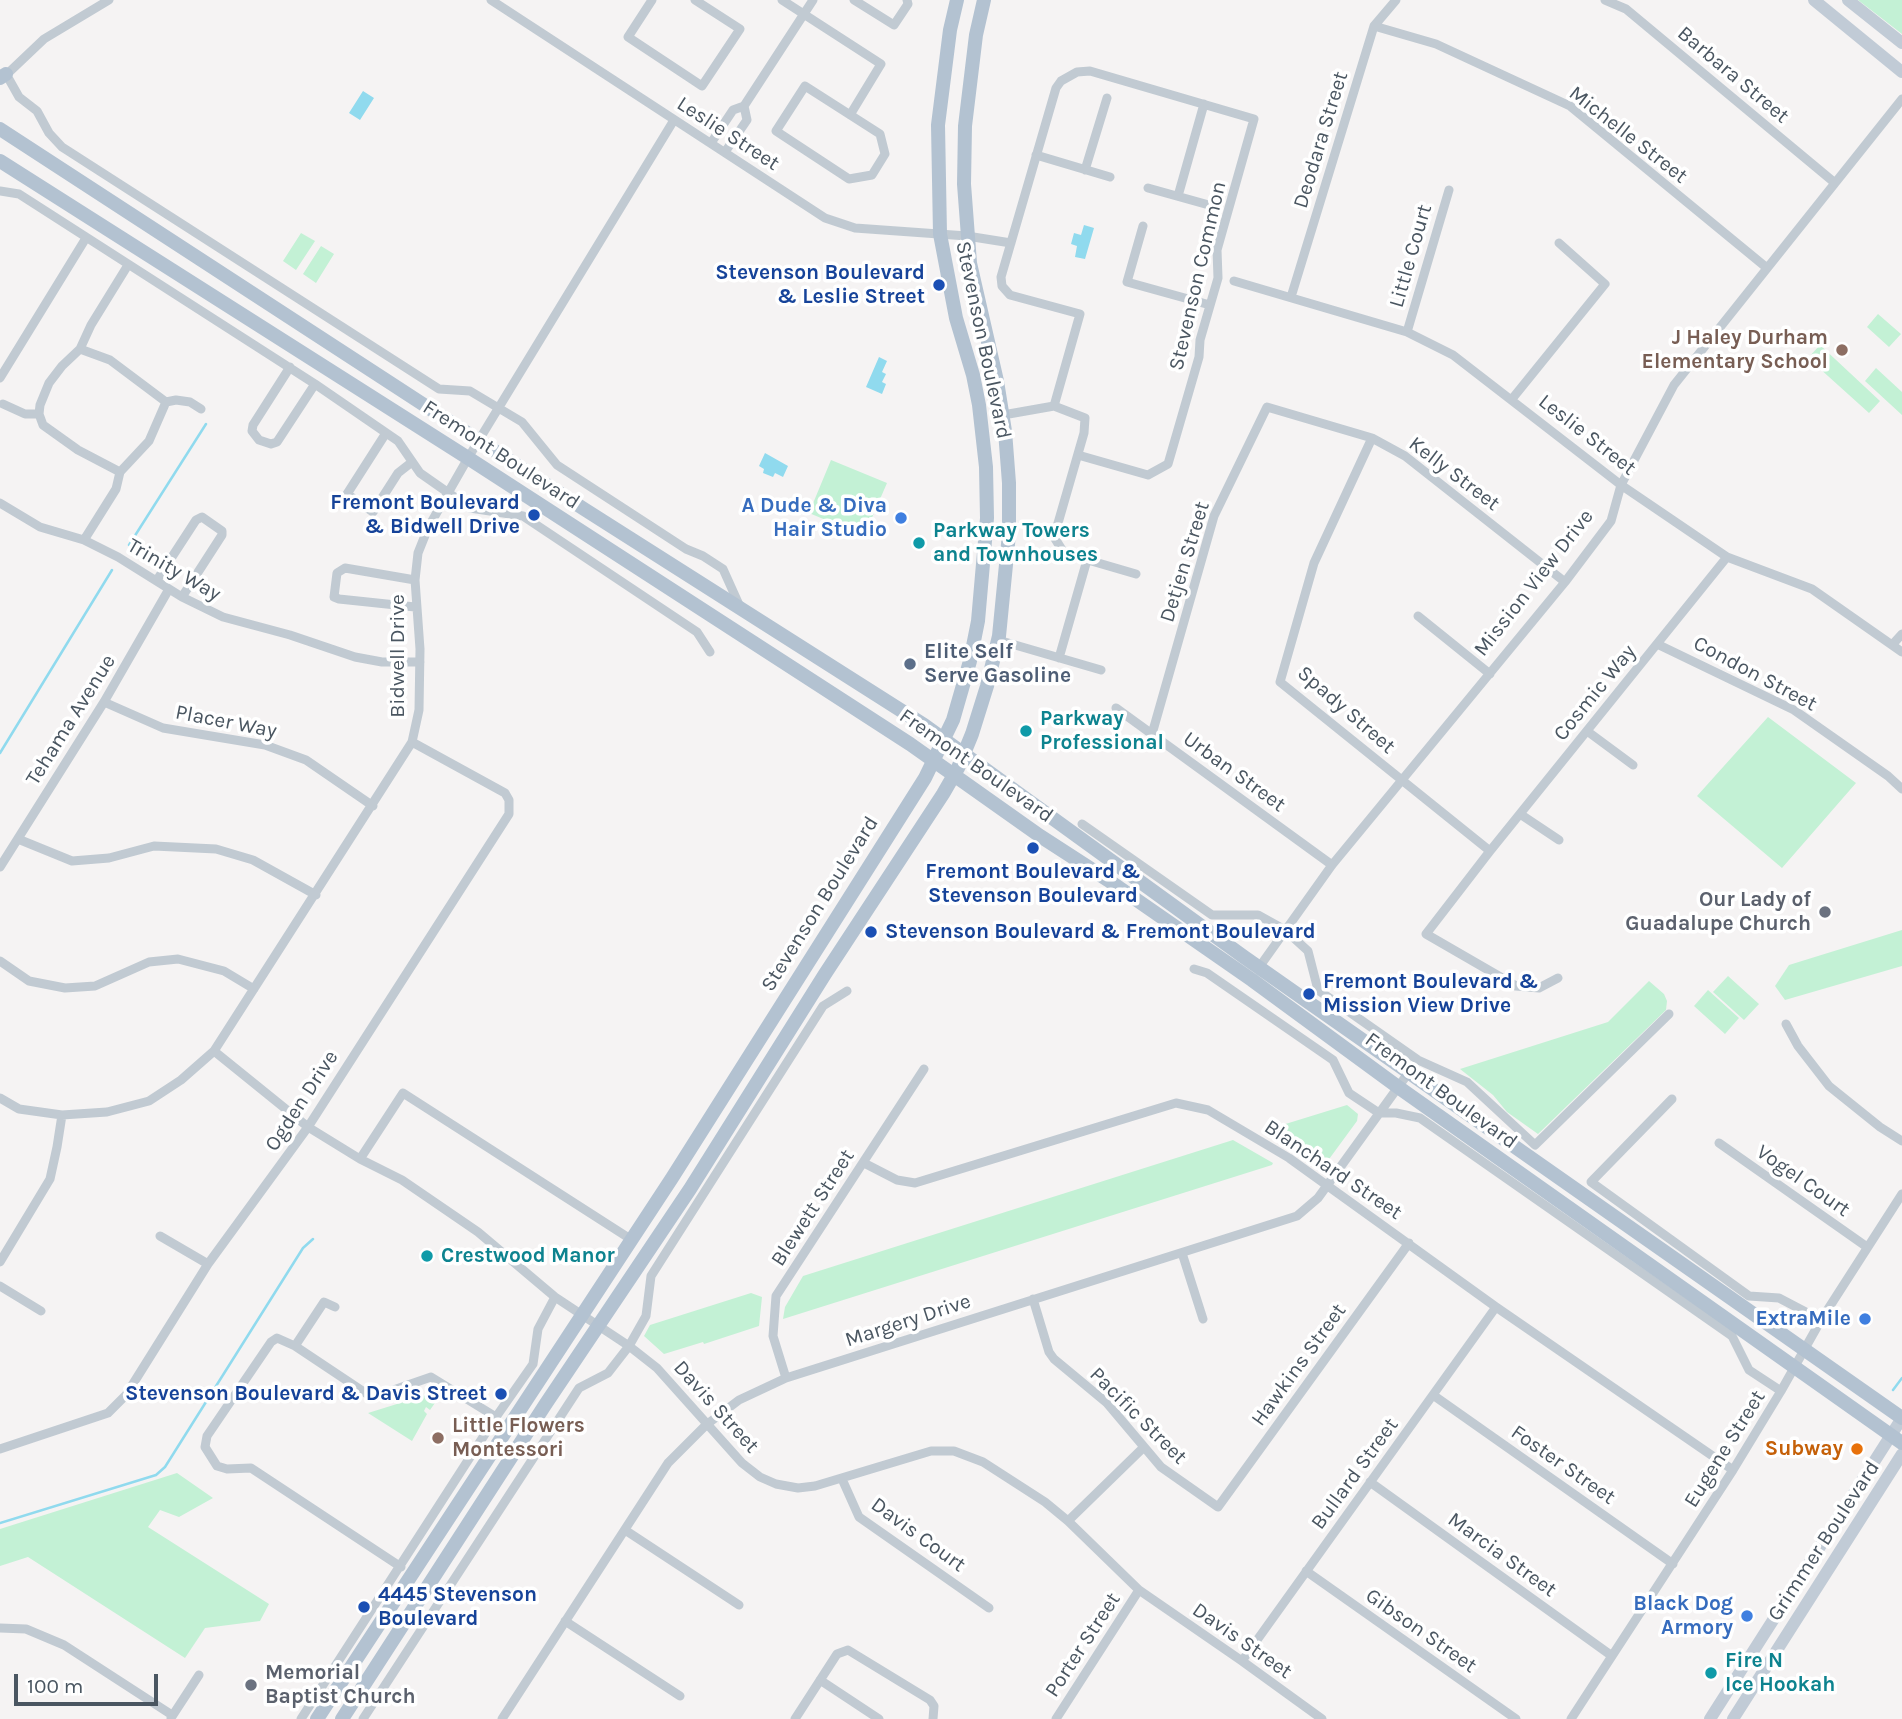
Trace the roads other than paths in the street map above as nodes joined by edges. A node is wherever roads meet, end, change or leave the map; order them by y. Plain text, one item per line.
1 (109, 0) edge
2 (491, 0) edge
3 (652, 0) edge
4 (782, 0) edge
5 (813, 0) edge
6 (855, 0) edge
7 (907, 0) edge
8 (957, 0) edge
9 (984, 0) edge
10 (1396, 0) edge
11 (1605, 0) edge
12 (1814, 0) edge
13 (1848, 0) edge
14 (700, 1) edge
15 (804, 14) junction
16 (1374, 26) junction
17 (1902, 43) edge
18 (1902, 72) edge
19 (2, 78) edge
20 (1107, 98) dead end
21 (1902, 99) edge
22 (1204, 104) junction
23 (744, 106) junction
24 (849, 114) junction
25 (674, 120) junction
26 (0, 129) edge
27 (711, 143) junction
28 (725, 152) junction
29 (1036, 155) junction
30 (0, 162) edge
31 (1086, 170) junction
32 (1110, 177) dead end
33 (1835, 183) junction
34 (1149, 188) dead end
35 (1448, 190) dead end
36 (0, 191) edge
37 (1178, 196) junction
38 (1216, 207) dead end
39 (1143, 226) dead end
40 (940, 234) junction
41 (967, 236) junction
42 (86, 238) junction
43 (1011, 243) junction
44 (1559, 243) dead end
45 (128, 265) junction
46 (1766, 268) junction
47 (1234, 281) dead end
48 (1291, 298) junction
49 (1210, 305) junction
50 (1407, 332) junction
51 (80, 349) junction
52 (290, 367) junction
53 (0, 378) edge
54 (315, 384) junction
55 (1512, 399) junction
56 (166, 402) junction
57 (3, 404) dead end
58 (1054, 406) junction
59 (1267, 407) joint
60 (500, 408) junction
61 (201, 409) dead end
62 (39, 414) junction
63 (1003, 415) junction
64 (386, 433) junction
65 (1372, 438) junction
66 (479, 441) junction
67 (1077, 455) junction
68 (468, 458) junction
69 (412, 463) junction
70 (120, 472) junction
71 (1620, 485) junction
72 (447, 493) junction
73 (0, 503) edge
74 (84, 540) junction
75 (1727, 557) junction
76 (1087, 560) junction
77 (1136, 574) dead end
78 (157, 580) junction
79 (415, 580) junction
80 (1565, 582) junction
81 (169, 589) junction
82 (182, 597) junction
83 (415, 607) junction
84 (742, 610) junction
85 (1418, 616) dead end
86 (1902, 634) edge
87 (998, 640) junction
88 (1657, 644) junction
89 (1892, 645) junction
90 (710, 652) dead end
91 (1902, 652) edge
92 (1059, 658) junction
93 (420, 662) junction
94 (1101, 670) dead end
95 (1490, 674) junction
96 (104, 702) junction
97 (1115, 708) dead end
98 (1587, 731) junction
99 (1152, 734) junction
100 (944, 739) junction
101 (412, 742) junction
102 (964, 754) junction
103 (934, 761) junction
104 (1633, 765) dead end
105 (954, 775) junction
106 (1403, 782) junction
107 (1902, 789) edge
108 (373, 806) junction
109 (1520, 814) junction
110 (1082, 824) dead end
111 (18, 839) junction
112 (1559, 840) dead end
113 (1490, 850) junction
114 (1332, 865) junction
115 (0, 867) edge
116 (316, 895) junction
117 (1284, 930) junction
118 (0, 961) edge
119 (1260, 967) junction
120 (1194, 969) dead end
121 (1558, 978) dead end
122 (1252, 980) junction
123 (254, 989) junction
124 (847, 990) dead end
125 (1669, 1014) dead end
126 (1786, 1024) dead end
127 (214, 1051) junction
128 (924, 1069) dead end
129 (1409, 1072) junction
130 (1398, 1087) junction
131 (0, 1098) edge
132 (1672, 1099) dead end
133 (1379, 1113) junction
134 (62, 1115) junction
135 (308, 1127) junction
136 (1902, 1142) edge
137 (1719, 1143) dead end
138 (360, 1159) junction
139 (864, 1163) junction
140 (1327, 1185) junction
141 (1902, 1194) edge
142 (160, 1236) dead end
143 (632, 1240) junction
144 (1409, 1243) junction
145 (1867, 1247) junction
146 (1182, 1253) junction
147 (0, 1262) edge
148 (208, 1264) junction
149 (0, 1286) edge
150 (555, 1297) junction
151 (1033, 1299) junction
152 (335, 1307) dead end
153 (1496, 1307) junction
154 (41, 1311) dead end
155 (583, 1314) junction
156 (1203, 1319) dead end
157 (1821, 1320) junction
158 (598, 1325) junction
159 (295, 1346) junction
160 (629, 1346) junction
161 (1804, 1351) junction
162 (1794, 1368) junction
163 (786, 1378) junction
164 (1781, 1391) junction
165 (1433, 1395) junction
166 (496, 1418) junction
167 (1902, 1418) edge
168 (706, 1425) junction
169 (1896, 1438) edge
170 (1144, 1447) junction
171 (0, 1449) edge
172 (1902, 1454) edge
173 (1732, 1470) junction
174 (842, 1479) junction
175 (1370, 1482) junction
176 (1218, 1507) joint
177 (1068, 1521) junction
178 (625, 1530) junction
179 (1673, 1564) junction
180 (401, 1567) junction
181 (1306, 1571) junction
182 (1139, 1590) junction
183 (739, 1605) dead end
184 (989, 1608) dead end
185 (565, 1621) junction
186 (0, 1628) edge
187 (1612, 1656) junction
188 (1242, 1661) junction
189 (199, 1675) dead end
190 (820, 1681) junction
191 (680, 1696) dead end
192 (171, 1717) edge
193 (507, 1717) edge
194 (1319, 1718) edge
195 (1713, 1718) edge
196 (301, 1719) edge
197 (317, 1719) edge
198 (342, 1719) edge
199 (363, 1719) edge
200 (795, 1719) edge
201 (879, 1719) edge
202 (933, 1719) edge
203 (1056, 1719) edge
204 (1516, 1719) edge
205 (1572, 1719) edge
206 (1733, 1719) edge

1 - 19 street
2 - 25 street, Leslie Street
3 - 14 street
4 - 15 street
5 - 15 street
6 - 7 street
8 - 40 main road, Stevenson Boulevard
9 - 41 main road, Stevenson Boulevard
10 - 16 street, Deodara Street
11 - 33 street, Barbara Street
12 - 18 main road
13 - 17 main road
15 - 23 street
15 - 24 street
16 - 46 street, Michelle Street
16 - 48 street, Deodara Street
19 - 60 street, Fremont Boulevard
20 - 31 street
21 - 33 street, Mission View Drive
22 - 29 street, Stevenson Common
22 - 37 street
22 - 49 street, Stevenson Common
23 - 27 street
23 - 28 street
24 - 24 street
25 - 27 street, Leslie Street
25 - 60 street, Bidwell Drive
26 - 66 main road, Fremont Boulevard
27 - 28 street, Leslie Street
28 - 40 street, Leslie Street
29 - 31 street
29 - 43 street, Stevenson Common
30 - 68 main road, Fremont Boulevard
31 - 32 street
33 - 46 street, Mission View Drive
34 - 37 street
35 - 50 street, Little Court
36 - 42 street, Fremont Boulevard
37 - 38 street
39 - 49 street
40 - 41 street, Leslie Street
40 - 100 main road, Stevenson Boulevard
41 - 43 street
41 - 63 main road, Stevenson Boulevard
42 - 45 street, Fremont Boulevard
42 - 53 street
43 - 58 street, Stevenson Common
44 - 55 street
45 - 51 street
45 - 52 street, Fremont Boulevard
46 - 71 street, Mission View Drive
47 - 48 street, Leslie Street
48 - 50 street, Leslie Street
49 - 67 street, Stevenson Common
50 - 55 street, Leslie Street
51 - 56 street
51 - 62 street
52 - 54 street, Fremont Boulevard
52 - 54 street
54 - 64 street, Fremont Boulevard
55 - 71 street, Leslie Street
56 - 61 street
56 - 70 street
57 - 62 street
58 - 63 street
58 - 67 street
59 - 65 street, Kelly Street
59 - 99 street, Detjen Street
60 - 66 street, Bidwell Drive
60 - 84 street, Fremont Boulevard
62 - 70 street
63 - 87 main road, Stevenson Boulevard
64 - 69 street, Fremont Boulevard
64 - 69 street
65 - 80 street, Kelly Street
65 - 106 street, Spady Street
66 - 68 street, Bidwell Drive
66 - 84 main road, Fremont Boulevard
67 - 76 street
68 - 72 street, Bidwell Drive
68 - 103 main road, Fremont Boulevard
69 - 72 street, Fremont Boulevard
70 - 74 street
71 - 75 street, Leslie Street
71 - 80 street, Mission View Drive
72 - 79 street, Bidwell Drive
72 - 90 street, Fremont Boulevard
73 - 74 street, Trinity Way
74 - 78 street, Trinity Way
75 - 88 street, Cosmic Way
75 - 89 street, Leslie Street
76 - 77 street
76 - 92 street
78 - 81 street, Trinity Way
78 - 82 street
79 - 83 street, Bidwell Drive
79 - 83 street
80 - 95 street, Mission View Drive
81 - 82 street, Trinity Way
81 - 96 street, Tehama Avenue
82 - 93 street, Trinity Way
83 - 93 street, Bidwell Drive
84 - 100 main road, Fremont Boulevard
85 - 95 street
86 - 89 street
87 - 92 street
87 - 102 main road, Stevenson Boulevard
88 - 98 street, Cosmic Way
88 - 107 street, Condon Street
89 - 91 street, Leslie Street
92 - 94 street
93 - 101 street, Bidwell Drive
95 - 106 street, Mission View Drive
96 - 108 street, Placer Way
96 - 111 street, Tehama Avenue
97 - 99 street, Urban Street
98 - 104 street
98 - 109 street, Cosmic Way
99 - 114 street, Urban Street
100 - 102 main road, Fremont Boulevard
100 - 103 main road, Stevenson Boulevard
101 - 108 street, Bidwell Drive
101 - 135 street, Ogden Drive
102 - 105 main road, Stevenson Boulevard
102 - 119 main road, Fremont Boulevard
103 - 105 main road, Fremont Boulevard
103 - 143 main road, Stevenson Boulevard
105 - 122 main road, Fremont Boulevard
105 - 158 main road, Stevenson Boulevard
106 - 113 street, Spady Street
106 - 114 street, Mission View Drive
108 - 116 street, Bidwell Drive
109 - 112 street
109 - 113 street, Cosmic Way
110 - 117 street, Fremont Boulevard
111 - 115 street, Tehama Avenue
111 - 116 street
113 - 121 street, Cosmic Way
114 - 117 street, Mission View Drive
116 - 123 street, Bidwell Drive
117 - 119 street, Mission View Drive
117 - 125 street, Fremont Boulevard
118 - 123 street
119 - 122 main road, Mission View Drive
119 - 129 main road, Fremont Boulevard
120 - 133 street, Fremont Boulevard
122 - 130 main road, Fremont Boulevard
123 - 127 street, Bidwell Drive
124 - 160 street
126 - 136 street
127 - 134 street, Bidwell Drive
127 - 135 street, Davis Street
128 - 139 street, Blewett Street
129 - 130 street, Margery Drive
129 - 161 main road, Fremont Boulevard
130 - 133 street, Margery Drive
130 - 162 main road, Fremont Boulevard
131 - 134 street, Bidwell Drive
132 - 157 street
133 - 140 street, Margery Drive
133 - 164 street, Fremont Boulevard
134 - 147 street
135 - 138 street, Davis Street
135 - 148 street, Ogden Drive
137 - 145 street, Vogel Court
138 - 143 street
138 - 150 street, Davis Street
139 - 140 street, Blanchard Street
139 - 163 street, Blewett Street
140 - 144 street, Blanchard Street
140 - 146 street, Margery Drive
141 - 145 street, Eugene Street
142 - 148 street
143 - 155 main road, Stevenson Boulevard
144 - 153 street, Blanchard Street
144 - 176 street, Hawkins Street
145 - 157 street, Eugene Street
146 - 151 street, Margery Drive
146 - 156 street
148 - 171 street, Ogden Drive
149 - 154 street
150 - 155 street, Davis Street
150 - 166 street
151 - 163 street, Margery Drive
151 - 170 street, Pacific Street
152 - 159 street
153 - 165 street, Bullard Street
153 - 173 street, Blanchard Street
155 - 158 street, Davis Street
155 - 197 main road, Stevenson Boulevard
157 - 161 street, Eugene Street
158 - 160 street, Davis Street
158 - 198 main road, Stevenson Boulevard
159 - 166 street
159 - 180 street
160 - 168 street, Davis Street
160 - 199 street
161 - 162 street, Eugene Street
161 - 167 main road, Fremont Boulevard
162 - 164 street, Eugene Street
162 - 169 main road, Fremont Boulevard
163 - 168 street, Margery Drive
164 - 173 street, Eugene Street
165 - 175 street, Bullard Street
165 - 179 street, Foster Street
166 - 180 street
167 - 169 main road, Grimmer Boulevard
168 - 174 street, Davis Street
168 - 178 street, Margery Drive
169 - 195 main road, Grimmer Boulevard
170 - 176 street, Pacific Street
170 - 177 street
172 - 206 main road, Grimmer Boulevard
173 - 179 street, Eugene Street
174 - 177 street, Davis Street
174 - 184 street, Davis Court
175 - 181 street, Bullard Street
175 - 187 street, Marcia Street
177 - 182 street, Davis Street
178 - 183 street
178 - 185 street, Margery Drive
179 - 187 street, Eugene Street
180 - 196 street
181 - 188 street, Bullard Street
181 - 204 street, Gibson Street
182 - 188 street, Davis Street
182 - 203 street, Porter Street
185 - 191 street
185 - 193 street, Margery Drive
186 - 192 street
187 - 205 street, Eugene Street
188 - 194 street, Davis Street
189 - 192 street
190 - 200 street
190 - 201 street
190 - 202 street

